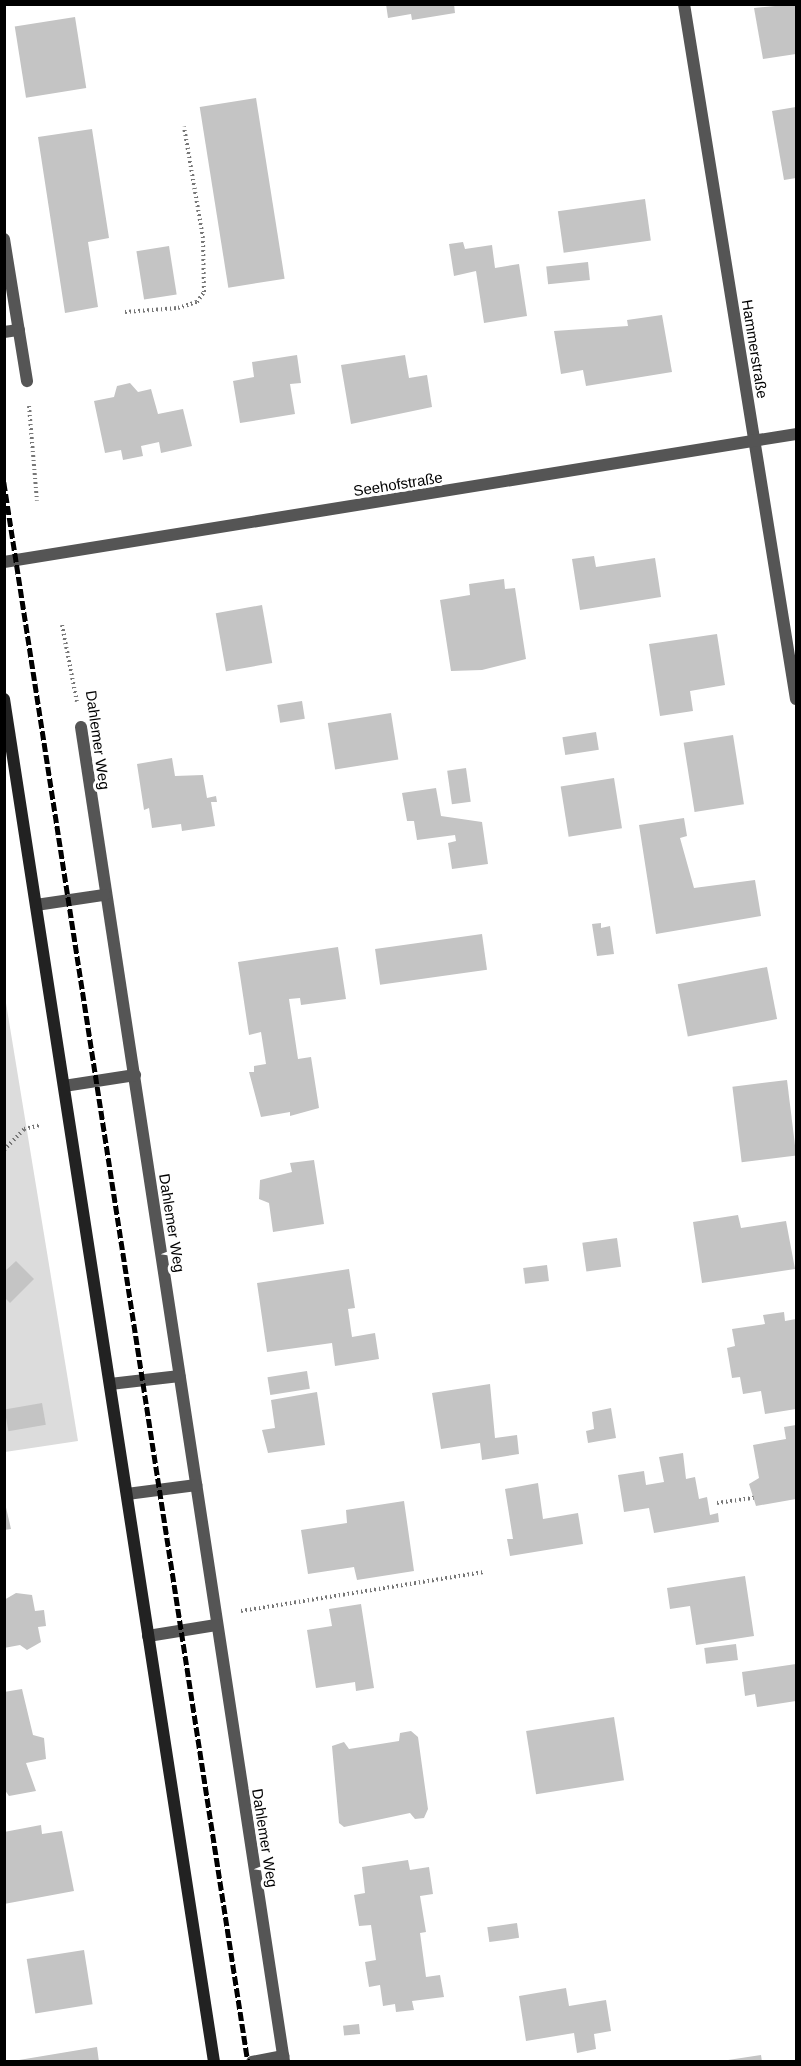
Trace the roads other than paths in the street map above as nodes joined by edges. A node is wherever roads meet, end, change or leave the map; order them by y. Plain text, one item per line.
1 (684, 4) edge
2 (4, 239) edge
3 (19, 330) junction
4 (4, 332) edge
5 (27, 381) road end
6 (796, 434) edge
7 (754, 441) junction
8 (4, 562) edge
9 (4, 699) edge
10 (796, 699) edge
11 (81, 727) road end
12 (104, 895) junction
13 (36, 905) junction
14 (135, 1075) junction
15 (64, 1086) junction
16 (180, 1376) junction
17 (110, 1384) junction
18 (196, 1485) junction
19 (127, 1494) junction
20 (216, 1620) junction
21 (148, 1636) junction
22 (284, 2059) edge
23 (214, 2061) edge
24 (252, 2061) edge

1 - 7 street, Hammerstraße
2 - 3 street
3 - 4 street
3 - 5 street
6 - 7 street, Seehofstraße
7 - 8 street, Seehofstraße
7 - 10 street, Hammerstraße
9 - 13 main road
11 - 12 street, Dahlemer Weg
12 - 13 street
12 - 14 street, Dahlemer Weg
13 - 15 main road
14 - 15 street
14 - 16 street, Dahlemer Weg
15 - 17 main road
16 - 17 street
16 - 18 street, Dahlemer Weg
17 - 19 main road
18 - 19 street
18 - 20 street, Dahlemer Weg
19 - 21 main road
20 - 21 street
20 - 22 street, Dahlemer Weg
21 - 23 main road
22 - 24 street, Dahlemer Weg

